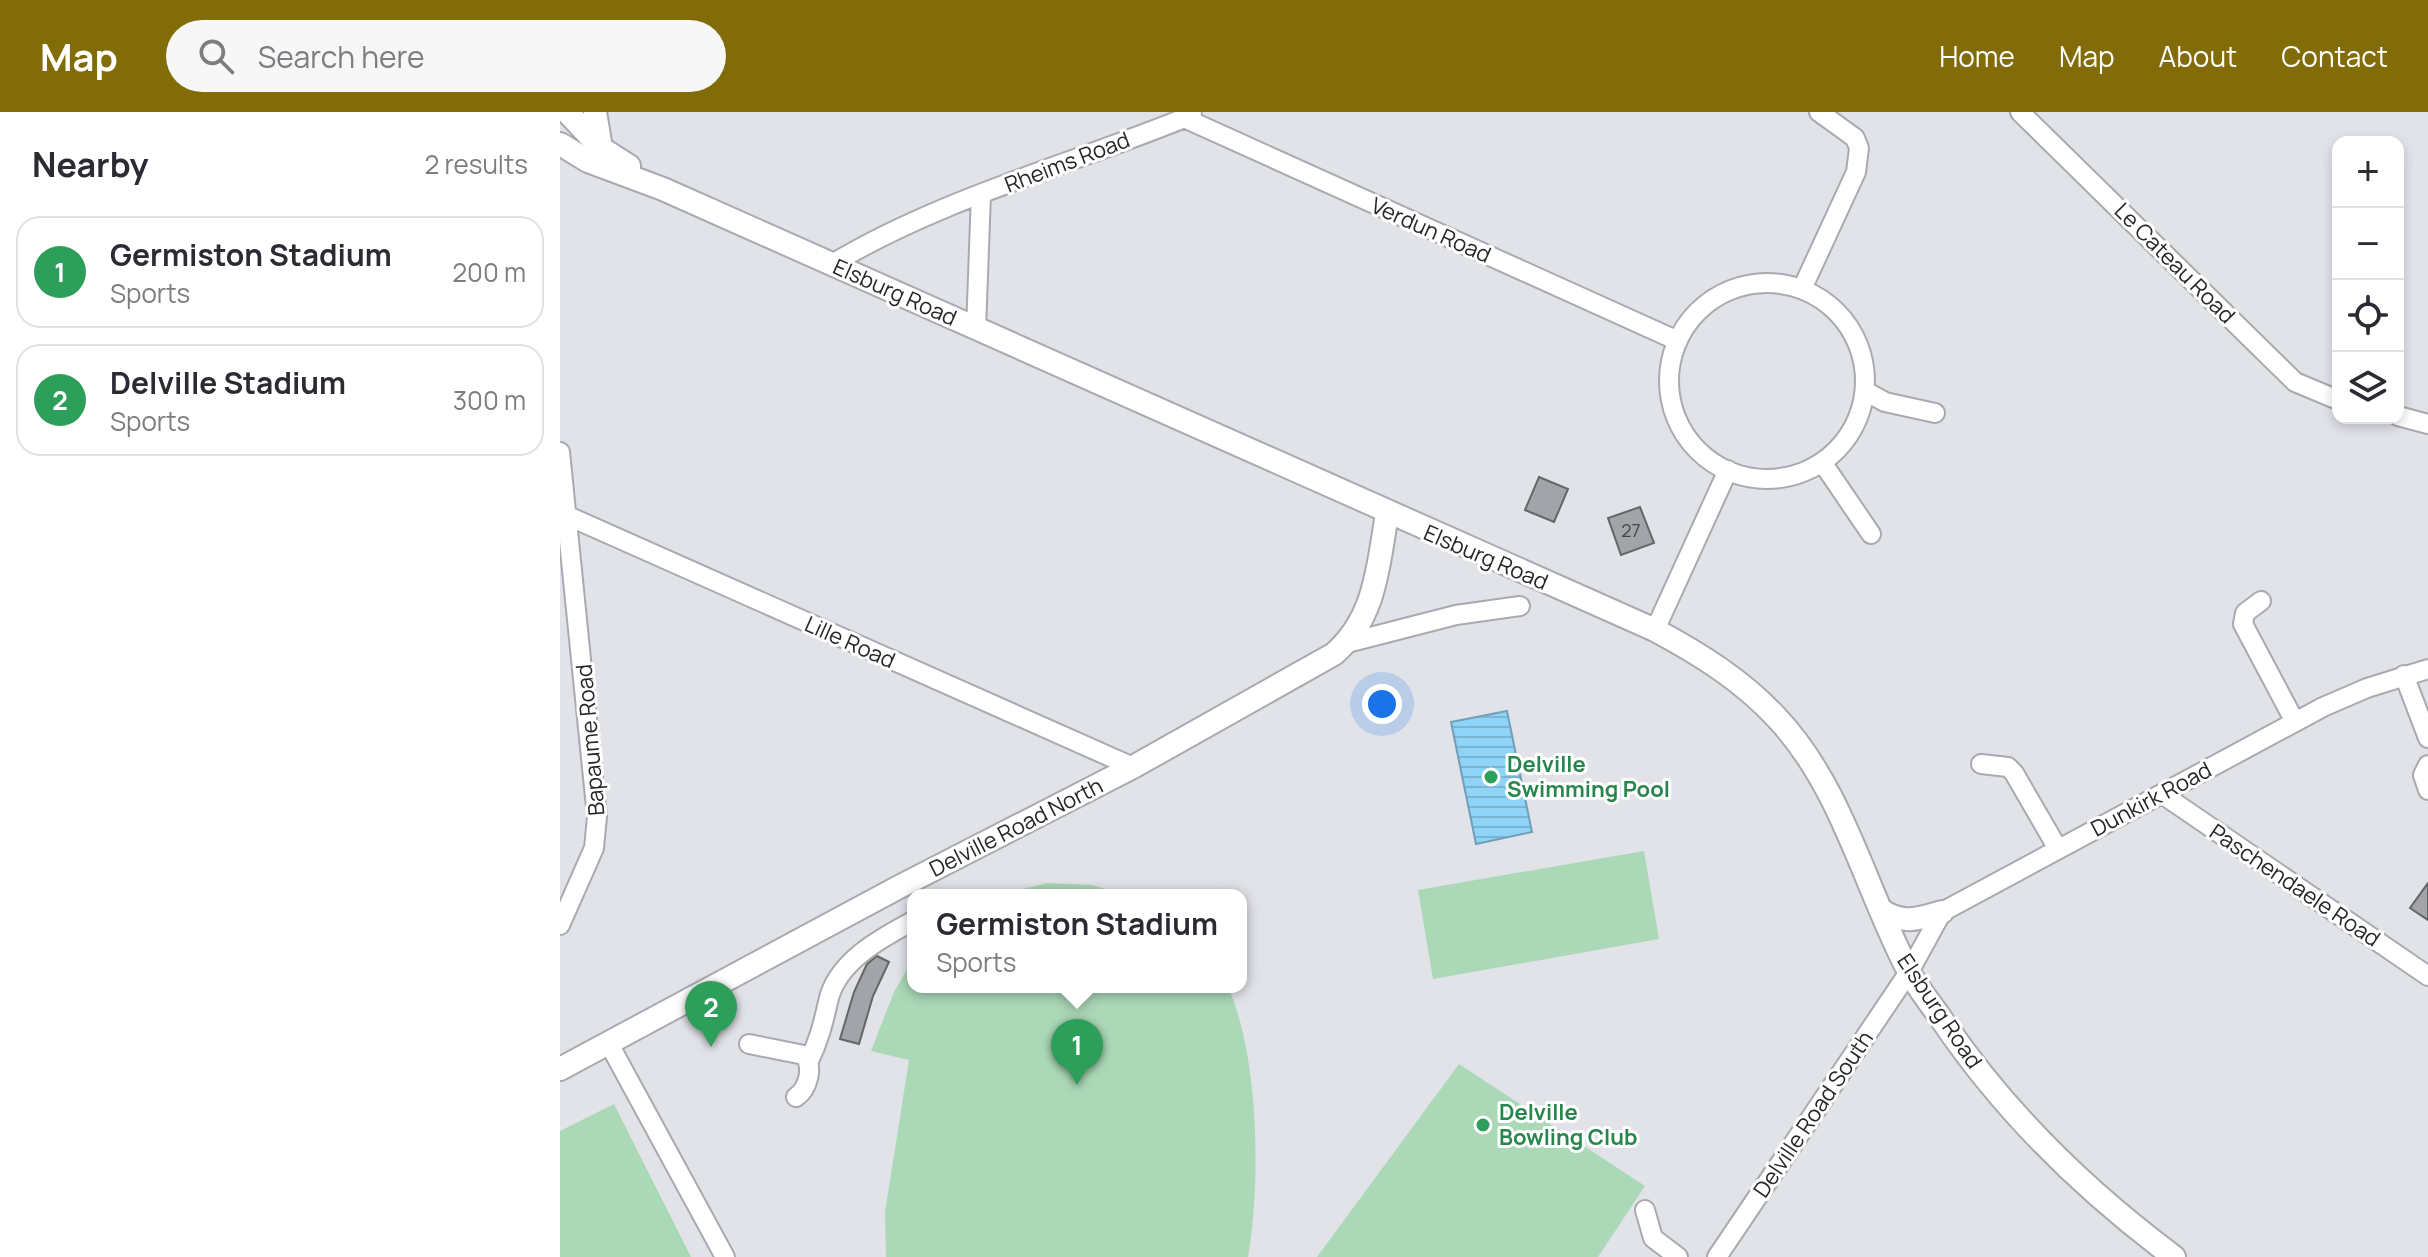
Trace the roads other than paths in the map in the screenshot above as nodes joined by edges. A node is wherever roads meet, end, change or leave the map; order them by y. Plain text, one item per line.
1 (567, 112) edge
2 (595, 112) edge
3 (1819, 112) edge
4 (2020, 112) edge
5 (1191, 115) edge
6 (560, 144) edge
7 (601, 148) junction
8 (663, 189) junction
9 (981, 194) junction
10 (832, 264) junction
11 (1802, 289) junction
12 (976, 330) junction
13 (1678, 341) junction
14 (1865, 391) junction
15 (2332, 397) edge
16 (1935, 413) dead end
17 (2404, 418) edge
18 (2428, 424) edge
19 (561, 462) edge
20 (1822, 462) junction
21 (1728, 470) junction
22 (1387, 514) junction
23 (568, 516) junction
24 (1871, 534) dead end
25 (2261, 601) dead end
26 (1520, 606) dead end
27 (1655, 630) junction
28 (1347, 643) junction
29 (2428, 669) edge
30 (2404, 675) junction
31 (2295, 722) junction
32 (2428, 738) edge
33 (1981, 764) dead end
34 (2428, 765) edge
35 (1133, 767) junction
36 (2428, 790) edge
37 (2162, 794) junction
38 (2058, 849) junction
39 (1880, 909) junction
40 (1942, 912) junction
41 (907, 924) edge
42 (560, 925) edge
43 (1909, 972) junction
44 (2428, 976) edge
45 (608, 1042) junction
46 (749, 1044) dead end
47 (809, 1061) junction
48 (560, 1069) edge
49 (796, 1097) dead end
50 (1645, 1210) dead end
51 (725, 1257) edge
52 (1678, 1257) edge
53 (1717, 1257) edge
54 (2174, 1257) edge

1 - 7 main road
2 - 7 main road
3 - 11 street
4 - 15 street, Le Cateau Road
5 - 9 street, Rheims Road
5 - 13 street, Verdun Road
6 - 8 main road, Elsburg Road
7 - 8 main road
8 - 10 main road, Elsburg Road
9 - 10 street, Rheims Road
9 - 12 street, Rheims Road
10 - 12 main road, Elsburg Road
11 - 13 street
11 - 14 street
12 - 22 main road, Elsburg Road
13 - 21 street
14 - 16 street
14 - 20 street
17 - 18 street
19 - 23 street, Bapaume Road
20 - 21 street
20 - 24 street
21 - 27 street
22 - 27 main road, Elsburg Road
22 - 28 main road, Delville Road North
23 - 35 street, Lille Road
23 - 42 street, Bapaume Road
25 - 31 street
26 - 28 street
27 - 39 main road, Elsburg Road
28 - 35 main road, Delville Road North
29 - 30 street, Dunkirk Road
30 - 31 street, Dunkirk Road
30 - 32 street
31 - 37 street, Dunkirk Road
33 - 38 street
34 - 36 street
35 - 45 main road, Delville Road North
37 - 38 street, Dunkirk Road
37 - 44 street, Paschendaele Road
38 - 40 street, Dunkirk Road
39 - 40 main road
39 - 43 main road, Elsburg Road
40 - 43 street
41 - 47 street
43 - 53 street, Delville Road South
43 - 54 main road, Elsburg Road
45 - 48 main road, Delville Road North
45 - 51 street
46 - 47 street
47 - 49 street
50 - 52 street

